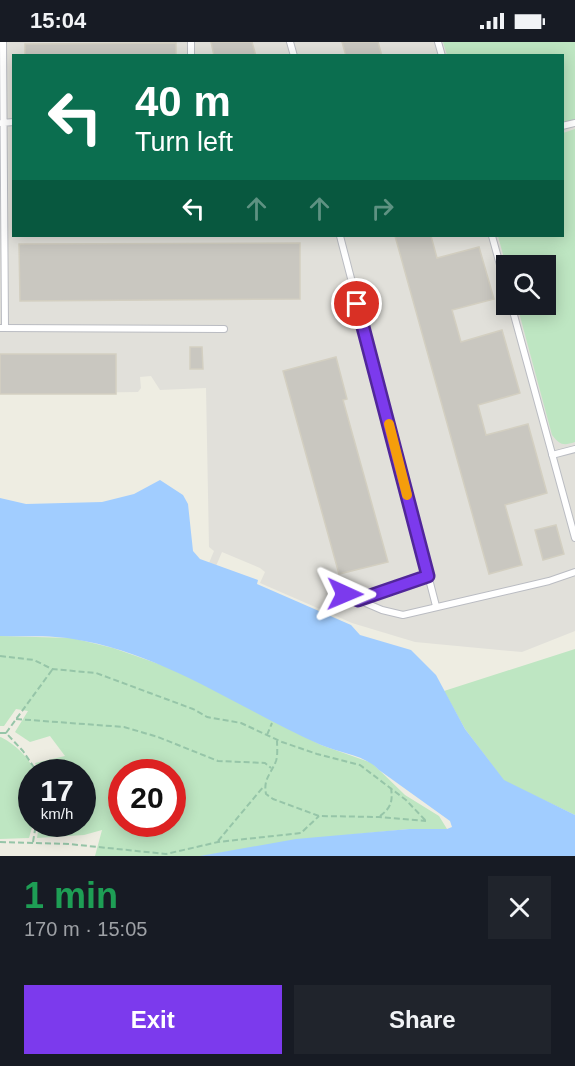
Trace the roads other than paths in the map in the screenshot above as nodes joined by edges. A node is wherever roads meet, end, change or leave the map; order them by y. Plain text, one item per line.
1 (3, 42) edge
2 (2, 123) edge
3 (340, 237) edge
4 (492, 237) edge
5 (497, 255) edge
6 (514, 315) edge
7 (3, 328) edge
8 (224, 329) dead end
9 (575, 449) edge
10 (552, 455) junction
11 (575, 538) edge
12 (575, 572) edge
13 (428, 576) junction
14 (333, 589) dead end
15 (358, 600) junction
16 (436, 606) junction

1 - 2 lane
2 - 7 lane
3 - 13 lane
4 - 5 lane
6 - 10 lane
7 - 8 lane
9 - 10 lane
10 - 11 lane
12 - 16 lane
13 - 15 lane
13 - 16 lane
14 - 15 lane
15 - 16 lane

